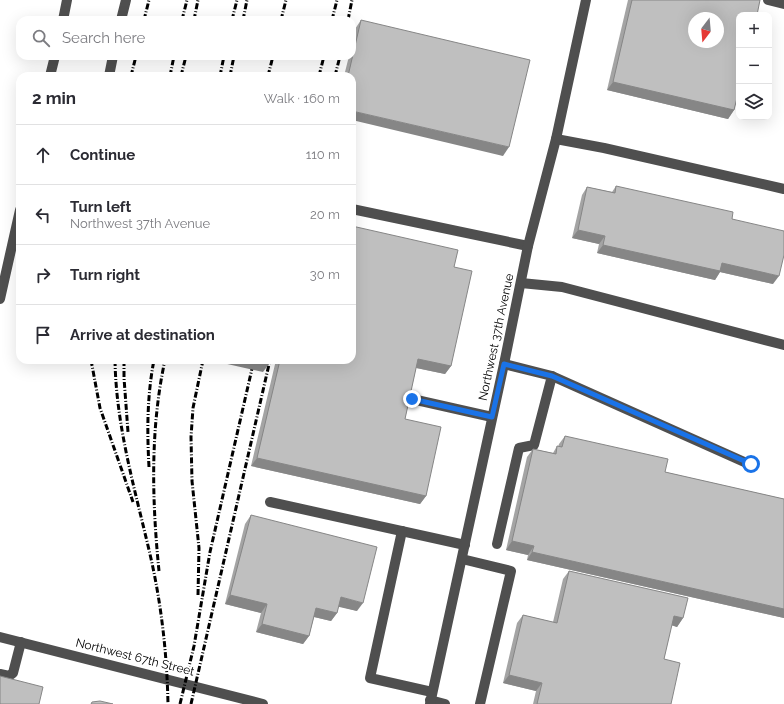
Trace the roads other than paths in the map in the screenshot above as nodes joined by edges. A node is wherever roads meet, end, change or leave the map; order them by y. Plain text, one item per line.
1 (67, 0) edge
2 (126, 0) edge
3 (586, 0) edge
4 (768, 0) edge
5 (784, 4) edge
6 (64, 16) edge
7 (122, 16) edge
8 (53, 60) edge
9 (112, 60) edge
10 (51, 72) edge
11 (110, 72) edge
12 (556, 139) junction
13 (784, 189) edge
14 (356, 210) edge
15 (16, 228) edge
16 (528, 246) junction
17 (521, 283) junction
18 (0, 299) edge
19 (784, 345) edge
20 (504, 364) junction
21 (552, 376) junction
22 (412, 399) edge
23 (492, 417) junction
24 (751, 464) dead end
25 (270, 502) dead end
26 (402, 531) junction
27 (497, 544) dead end
28 (464, 545) junction
29 (462, 559) junction
30 (0, 637) edge
31 (21, 642) junction
32 (0, 674) edge
33 (431, 699) edge
34 (263, 704) edge
35 (445, 704) edge
36 (480, 704) edge

1 - 6 street
2 - 7 street
3 - 12 street, Northwest 37th Avenue
4 - 5 street
8 - 10 street
9 - 11 street
12 - 13 street
12 - 16 street, Northwest 37th Avenue
14 - 16 street
15 - 18 street
16 - 17 street, Northwest 37th Avenue
17 - 19 street
17 - 20 street, Northwest 37th Avenue
20 - 21 street
20 - 23 street, Northwest 37th Avenue
21 - 24 street
21 - 27 street
22 - 23 street
23 - 28 street, Northwest 37th Avenue
25 - 26 street
26 - 28 street
26 - 33 street
28 - 29 street, Northwest 37th Avenue
29 - 33 street, Northwest 37th Avenue
29 - 36 street
30 - 31 street, Northwest 67th Street
31 - 32 street
31 - 34 street, Northwest 67th Street
33 - 35 street

